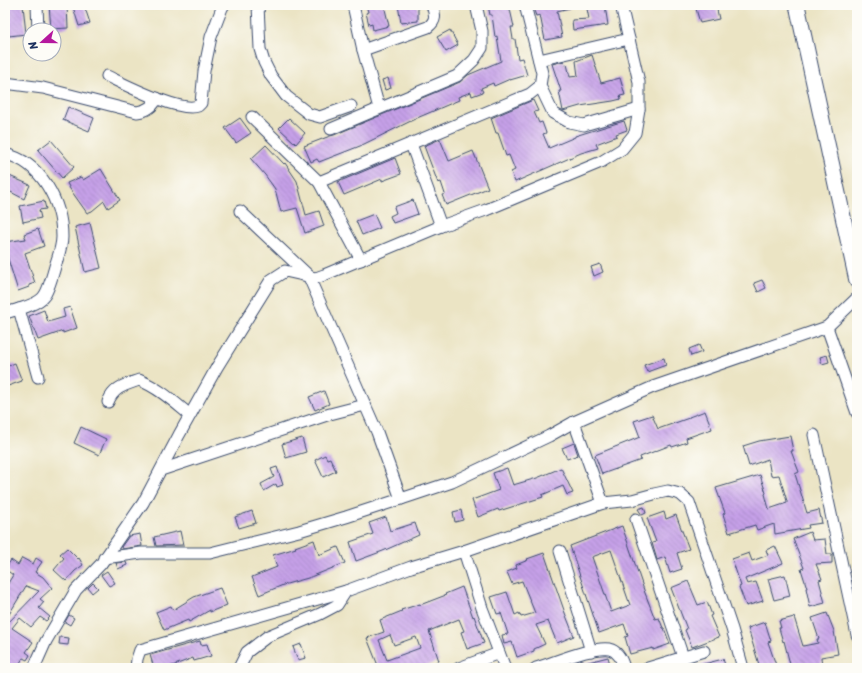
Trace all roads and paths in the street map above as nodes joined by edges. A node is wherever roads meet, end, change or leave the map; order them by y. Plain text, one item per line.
1 (37, 5) edge
2 (224, 5) edge
3 (258, 5) edge
4 (353, 5) edge
5 (432, 5) edge
6 (476, 5) edge
7 (525, 5) edge
8 (620, 5) edge
9 (797, 5) edge
10 (38, 22) edge
11 (629, 40) junction
12 (363, 50) junction
13 (539, 60) junction
14 (107, 76) dead end
15 (5, 83) edge
16 (540, 86) junction
17 (156, 98) junction
18 (350, 106) dead end
19 (379, 108) junction
20 (639, 109) junction
21 (252, 117) dead end
22 (331, 129) dead end
23 (410, 144) junction
24 (5, 154) edge
25 (319, 182) junction
26 (240, 211) dead end
27 (441, 226) junction
28 (361, 260) junction
29 (308, 275) junction
30 (857, 281) edge
31 (857, 298) edge
32 (19, 309) junction
33 (5, 313) edge
34 (828, 327) junction
35 (38, 377) dead end
36 (108, 402) dead end
37 (364, 405) junction
38 (857, 413) edge
39 (190, 415) junction
40 (574, 422) junction
41 (814, 435) dead end
42 (161, 470) junction
43 (400, 499) junction
44 (603, 503) junction
45 (636, 519) dead end
46 (464, 551) junction
47 (560, 551) dead end
48 (104, 558) junction
49 (346, 591) junction
50 (857, 635) edge
51 (591, 650) junction
52 (704, 651) dead end
53 (499, 653) junction
54 (683, 657) junction
55 (34, 668) edge
56 (136, 668) edge
57 (239, 668) edge
58 (459, 668) edge
59 (505, 668) edge
60 (536, 668) edge
61 (624, 668) edge
62 (648, 668) edge
63 (743, 668) edge

1 - 10 street
2 - 17 street
3 - 18 street
4 - 12 street
5 - 12 street
6 - 19 street
7 - 13 street
8 - 11 street
9 - 30 main road
11 - 13 street
11 - 20 street
12 - 19 street
13 - 16 street
14 - 17 street
15 - 17 street
16 - 20 street
16 - 23 street
19 - 22 street
20 - 27 street
21 - 25 street
23 - 25 street
23 - 27 street
24 - 32 street
25 - 28 street
26 - 29 street
27 - 28 street
28 - 29 street
29 - 37 street
29 - 39 street
31 - 34 street
32 - 33 street
32 - 35 street
34 - 38 street
34 - 40 street
36 - 39 street
37 - 42 street
37 - 43 street
39 - 42 street
40 - 43 street
40 - 44 street
41 - 50 street
42 - 48 street
43 - 48 street
44 - 46 street
44 - 63 street
45 - 54 street
46 - 49 street
46 - 53 street
47 - 51 street
48 - 55 street
49 - 56 street
49 - 57 street
51 - 60 street
51 - 61 street
52 - 54 street
53 - 58 street
53 - 59 street
54 - 62 street

